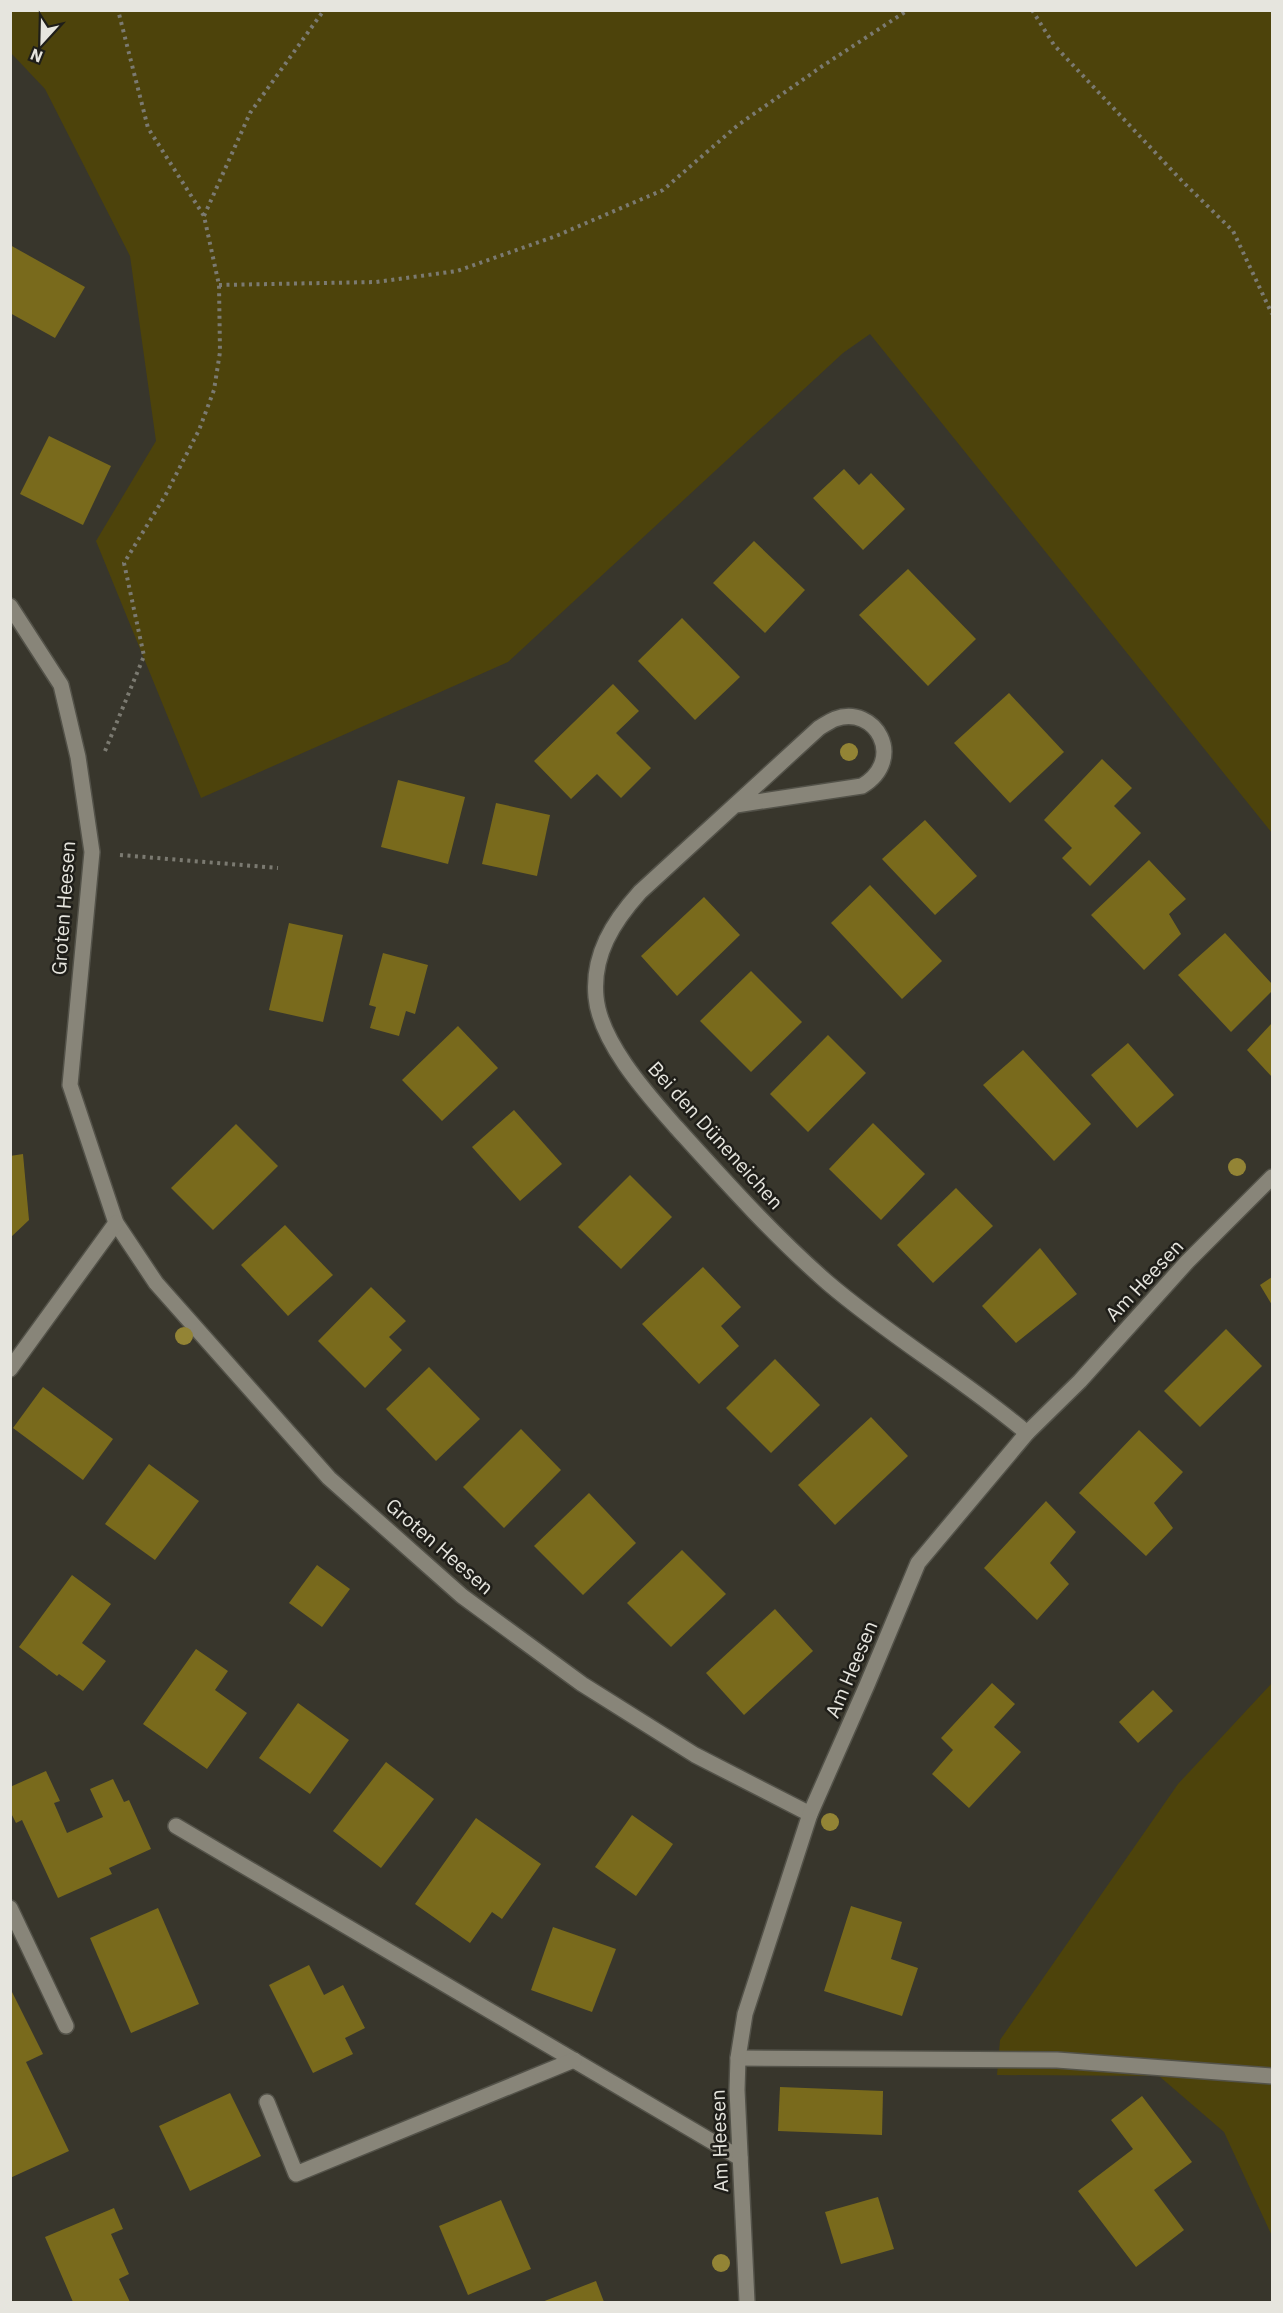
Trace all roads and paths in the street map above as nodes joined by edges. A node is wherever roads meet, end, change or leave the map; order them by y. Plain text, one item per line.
1 (118, 10) edge
2 (324, 10) edge
3 (908, 10) edge
4 (1032, 10) edge
5 (204, 216) junction
6 (219, 285) junction
7 (1272, 314) edge
8 (10, 606) edge
9 (78, 757) junction
10 (735, 805) junction
11 (92, 852) junction
12 (278, 868) dead end
13 (1272, 1177) edge
14 (117, 1223) junction
15 (10, 1369) edge
16 (1027, 1433) junction
17 (810, 1814) junction
18 (176, 1826) dead end
19 (10, 1908) edge
20 (66, 2026) dead end
21 (738, 2058) junction
22 (574, 2060) junction
23 (1272, 2076) edge
24 (267, 2102) dead end
25 (740, 2158) junction
26 (747, 2302) edge

1 - 5 path
2 - 5 path
3 - 6 path
4 - 7 path
5 - 6 path
6 - 9 path
8 - 9 street, Groten Heesen
9 - 11 street, Groten Heesen
10 - 10 street, Bei den Düneneichen
10 - 16 street, Bei den Düneneichen
11 - 12 path
11 - 14 street, Groten Heesen
13 - 16 street, Am Heesen
14 - 15 street
14 - 17 street, Groten Heesen
16 - 17 street, Am Heesen
17 - 21 street, Am Heesen
18 - 22 street
19 - 20 street
21 - 23 street
21 - 25 street, Am Heesen
22 - 24 street
22 - 25 street
25 - 26 street, Am Heesen

